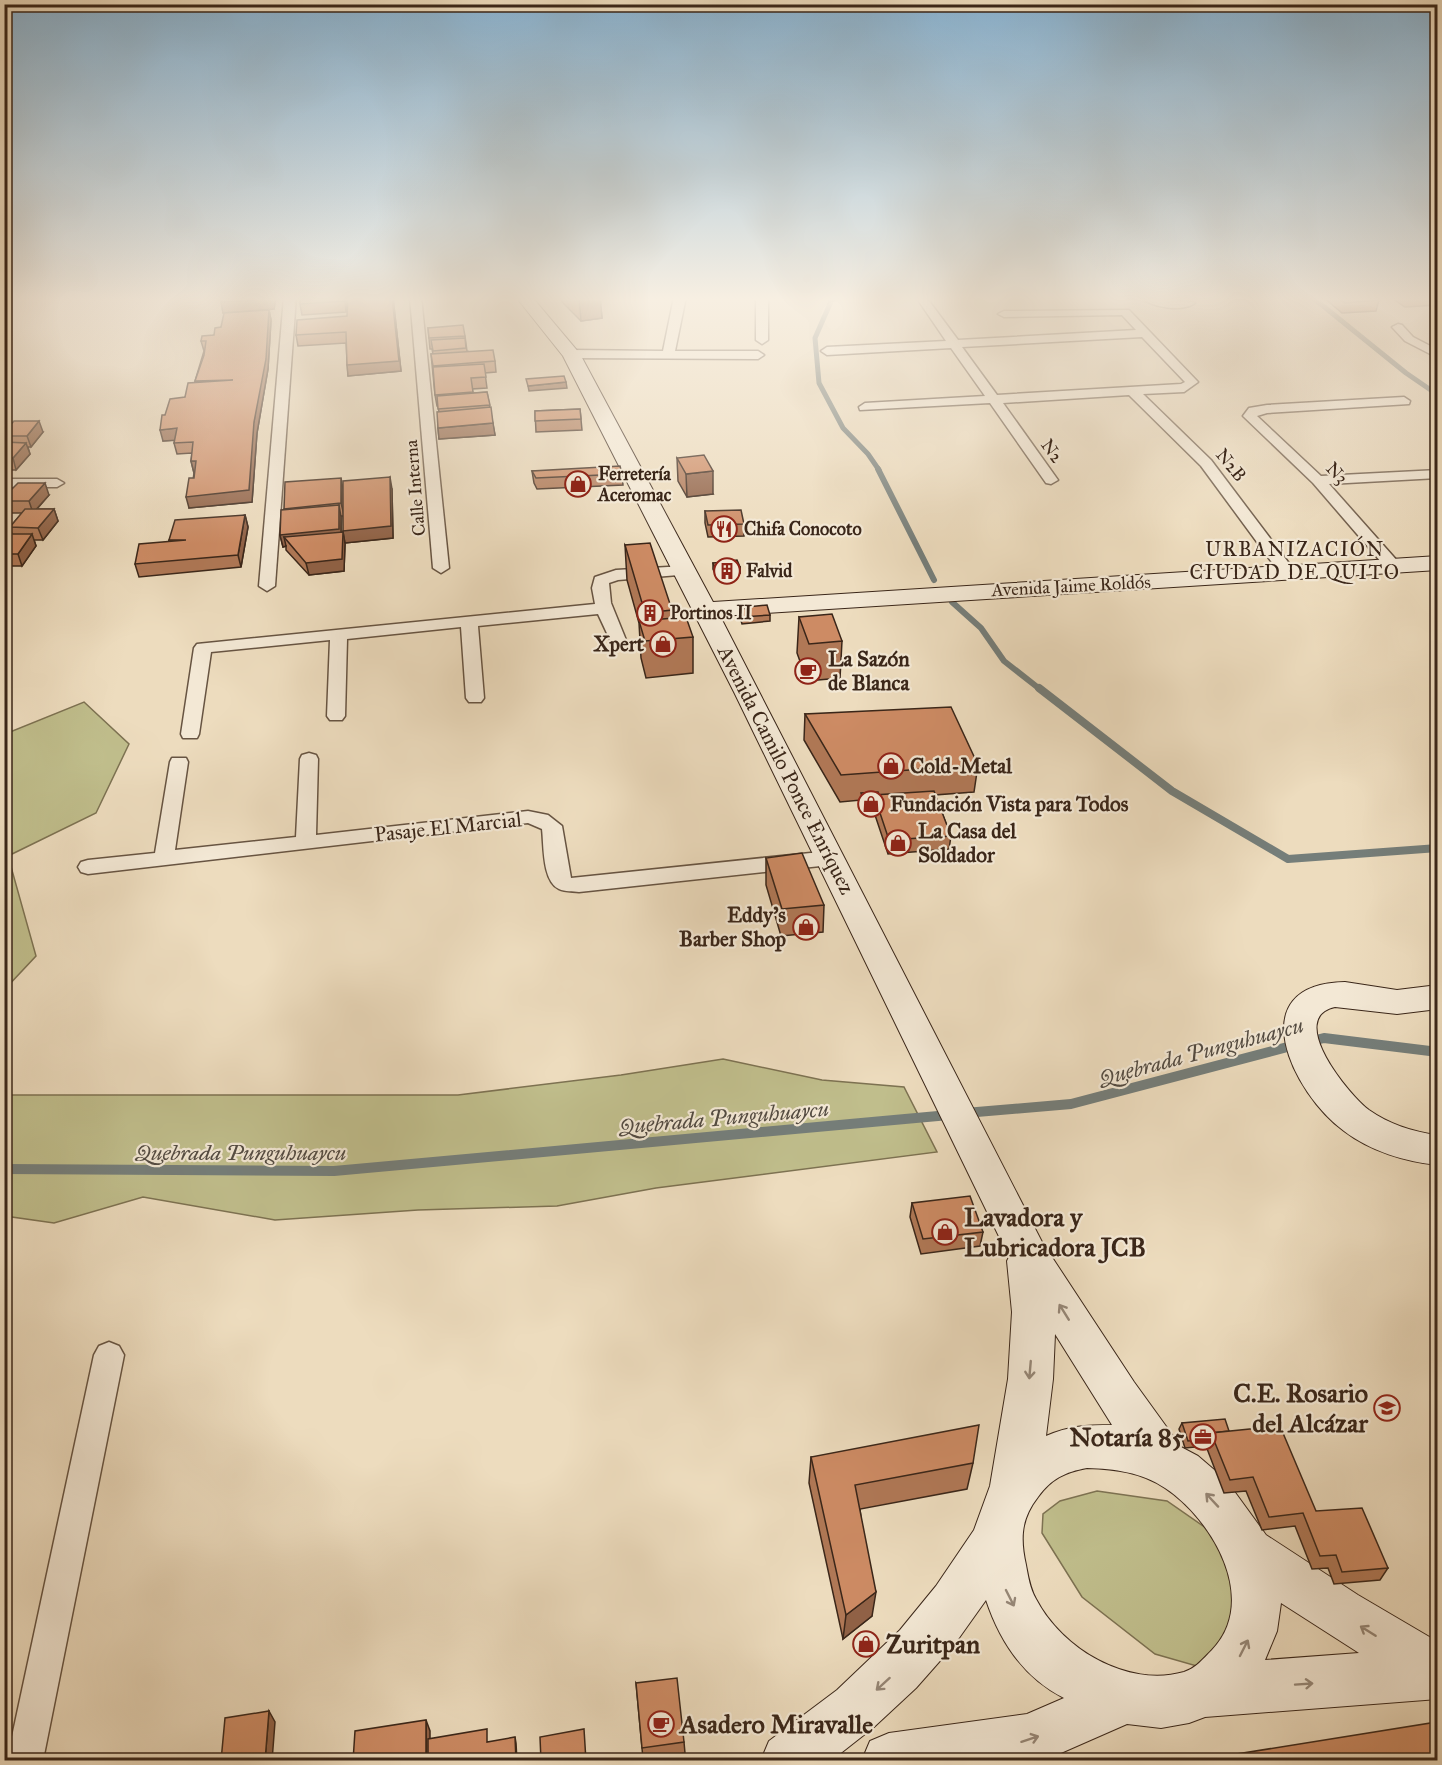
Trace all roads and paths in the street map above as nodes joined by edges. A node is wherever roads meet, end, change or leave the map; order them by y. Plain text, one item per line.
1 (283, 379) edge
2 (423, 379) edge
3 (584, 379) edge
4 (979, 379) edge
5 (1189, 379) edge
6 (1132, 391) junction
7 (994, 400) junction
8 (1404, 401) dead end
9 (865, 407) dead end
10 (1437, 474) edge
11 (1050, 480) dead end
12 (1318, 480) junction
13 (4, 483) edge
14 (57, 483) dead end
15 (1437, 563) edge
16 (1394, 567) junction
17 (441, 568) dead end
18 (685, 571) junction
19 (1288, 573) junction
20 (267, 586) dead end
21 (604, 608) junction
22 (705, 610) junction
23 (469, 621) junction
24 (339, 635) junction
25 (618, 640) dead end
26 (475, 699) dead end
27 (336, 716) dead end
28 (190, 734) dead end
29 (309, 759) dead end
30 (179, 762) dead end
31 (306, 843) junction
32 (164, 858) junction
33 (830, 858) junction
34 (88, 867) dead end
35 (1437, 997) edge
36 (1437, 1150) edge
37 (1028, 1254) junction
38 (109, 1356) dead end
39 (1164, 1462) junction
40 (1013, 1490) junction
41 (996, 1539) junction
42 (1245, 1548) junction
43 (1437, 1672) edge
44 (1204, 1691) junction
45 (1123, 1699) junction
46 (25, 1761) edge
47 (788, 1761) edge
48 (889, 1761) edge

1 - 20 street
2 - 17 street, Calle Interna
3 - 18 main road, Avenida Camilo Ponce Enríquez
4 - 7 street, N2
5 - 6 street
6 - 7 street
6 - 19 street, N2B
7 - 9 street
7 - 11 street, N2
8 - 12 street, N3
10 - 12 street
12 - 16 street, N3
13 - 14 street
15 - 16 main road, Avenida Jaime Roldós
16 - 19 main road, Avenida Jaime Roldós
18 - 21 street
18 - 22 main road, Avenida Camilo Ponce Enríquez
19 - 22 main road, Avenida Jaime Roldós
21 - 23 street
21 - 25 street
22 - 33 main road, Avenida Camilo Ponce Enríquez
23 - 24 street
23 - 26 street
24 - 27 street
24 - 28 street
29 - 31 street
30 - 32 street
31 - 32 street, Pasaje El Marcial
31 - 33 street, Pasaje El Marcial
32 - 34 street, Pasaje El Marcial
33 - 37 main road, Avenida Camilo Ponce Enríquez
35 - 36 main road
39 -> 37 main road, Avenida Camilo Ponce Enríquez
37 -> 40 main road, Avenida Camilo Ponce Enríquez
38 - 46 street
39 - 40 main road
42 -> 39 main road
40 - 41 main road
41 -> 45 main road
41 -> 47 main road
43 -> 42 main road
44 -> 42 main road
44 -> 43 main road
44 - 45 main road
48 -> 45 main road

